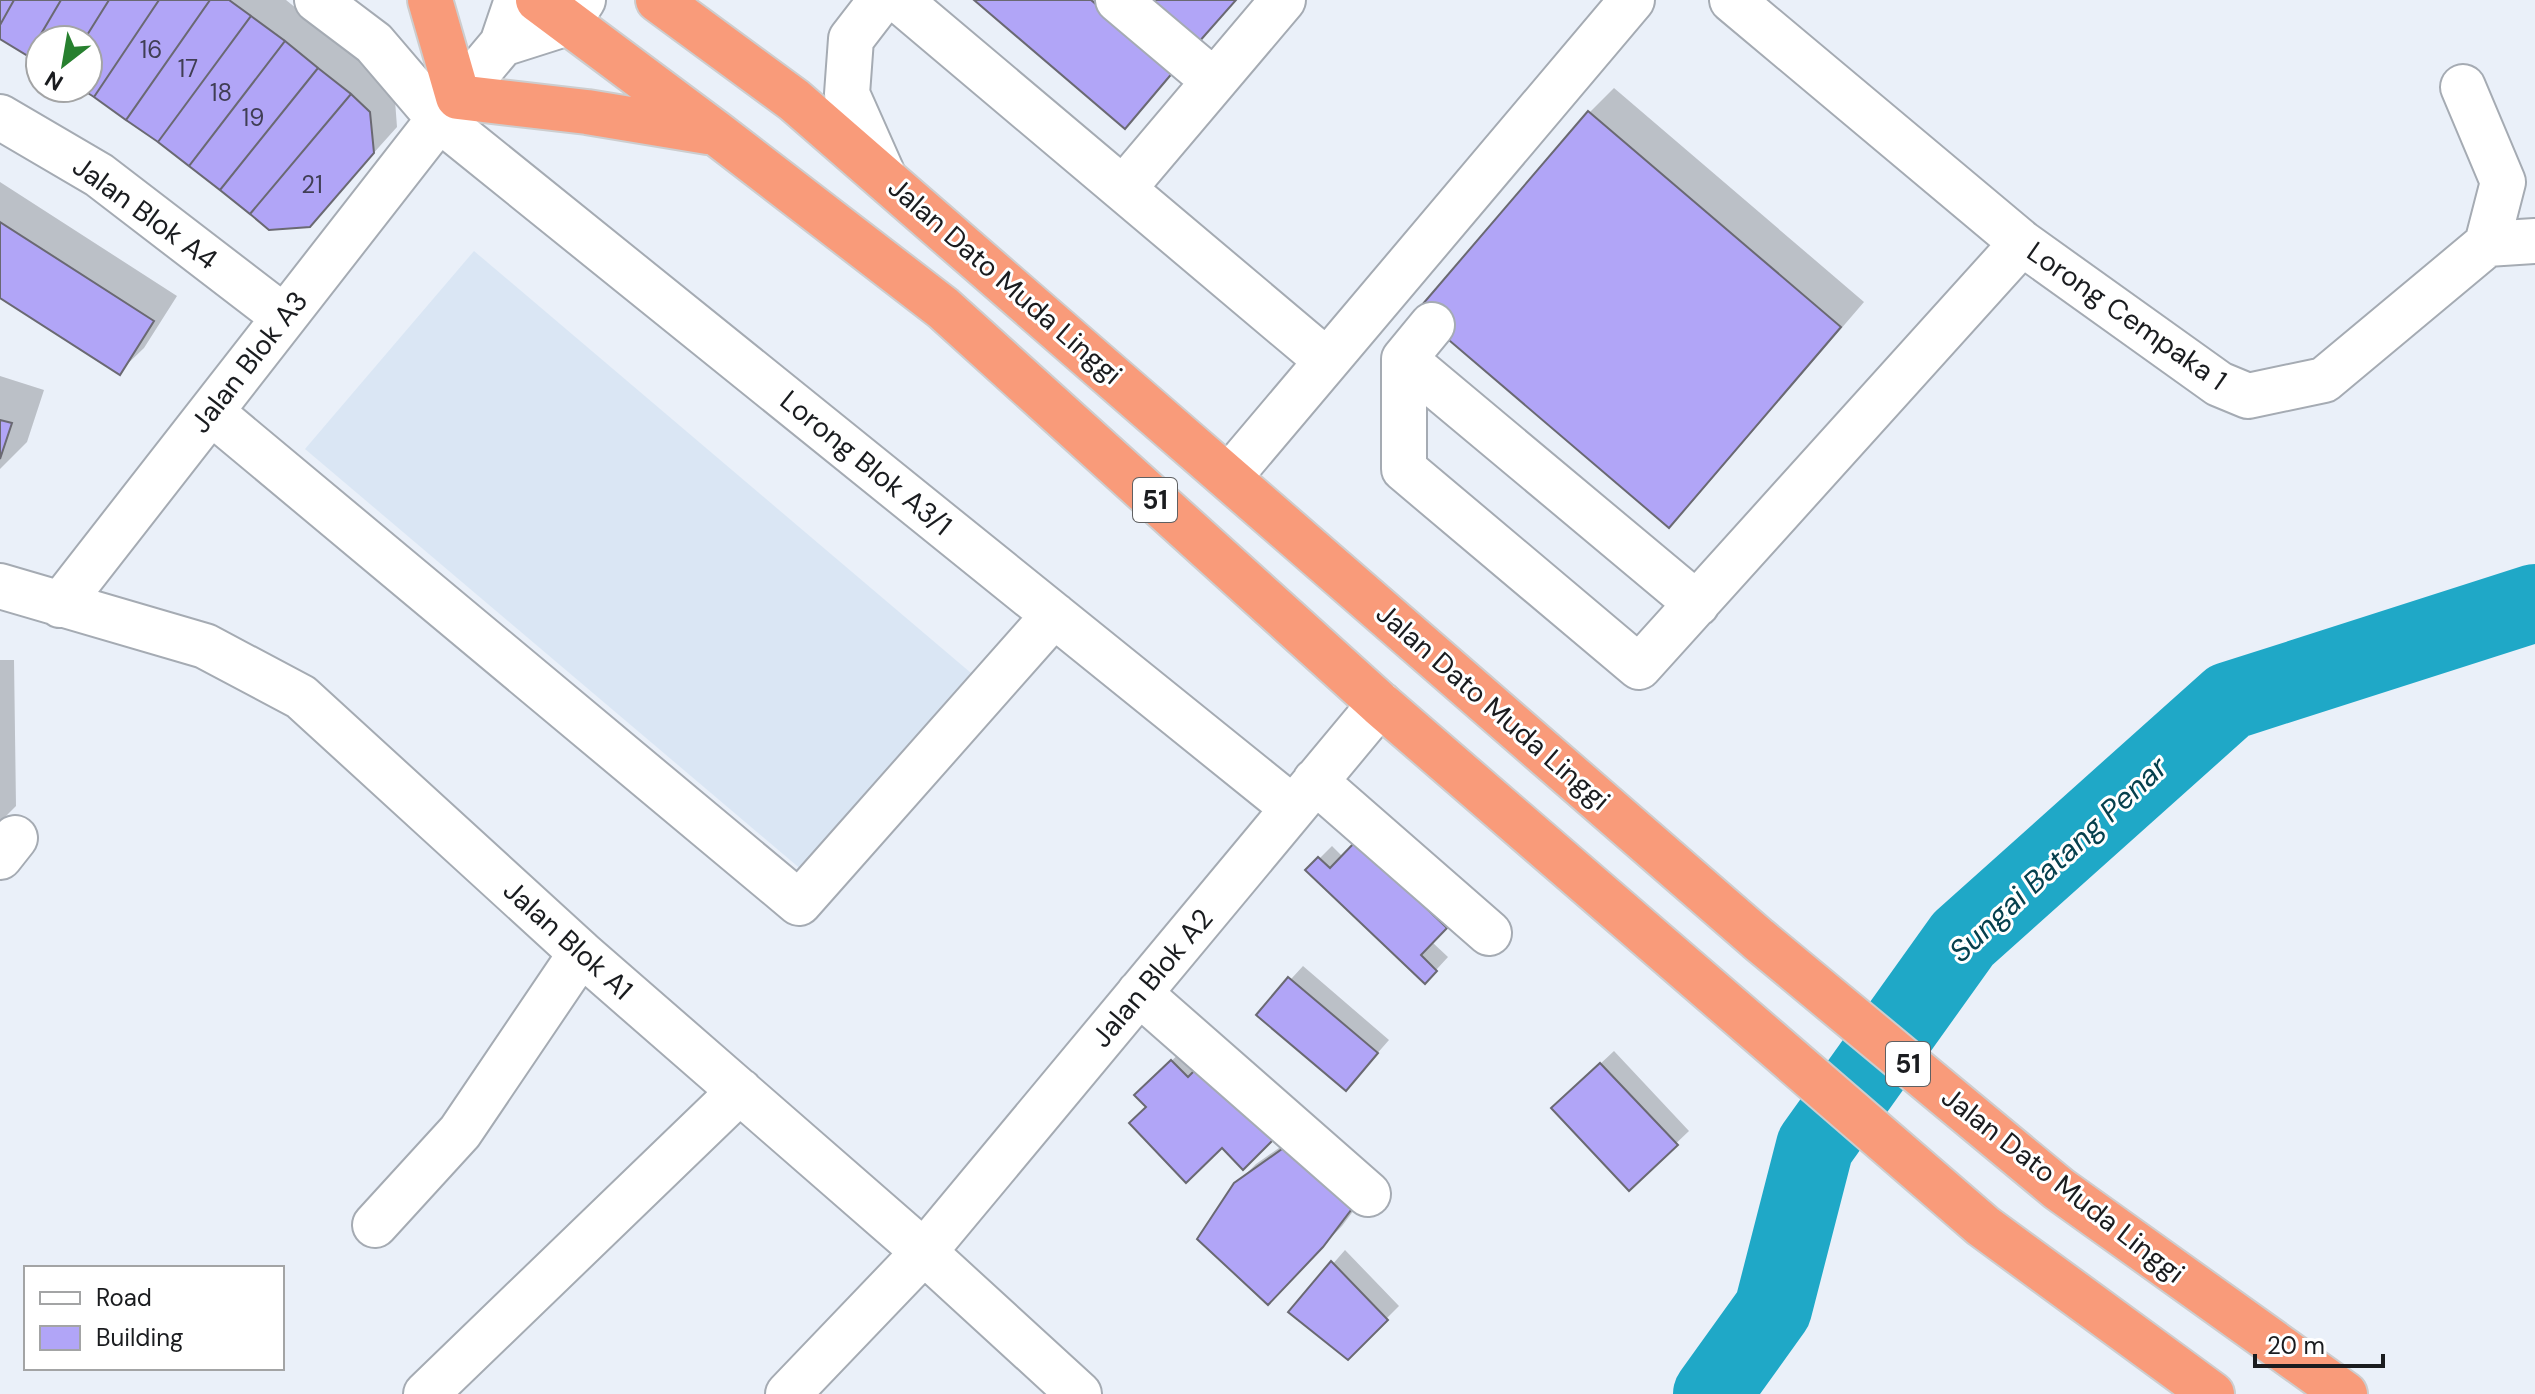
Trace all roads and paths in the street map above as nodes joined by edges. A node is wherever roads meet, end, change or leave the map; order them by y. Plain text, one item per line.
1 (317, 0) edge
2 (430, 0) edge
3 (517, 0) edge
4 (658, 0) edge
5 (881, 0) edge
6 (899, 0) edge
7 (1118, 0) edge
8 (1283, 0) edge
9 (1632, 0) edge
10 (1732, 0) edge
11 (563, 8) edge
12 (502, 44) junction
13 (1214, 81) junction
14 (2463, 87) dead end
15 (448, 108) junction
16 (0, 117) edge
17 (716, 133) junction
18 (883, 175) junction
19 (1123, 189) junction
20 (2535, 241) edge
21 (2022, 243) junction
22 (2487, 244) junction
23 (284, 317) junction
24 (1432, 325) dead end
25 (1404, 359) junction
26 (1327, 361) junction
27 (1457, 404) junction
28 (211, 412) junction
29 (1404, 469) junction
30 (1229, 477) junction
31 (0, 586) edge
32 (1697, 604) junction
33 (60, 605) junction
34 (1054, 615) junction
35 (1380, 704) junction
36 (1304, 794) junction
37 (1489, 933) dead end
38 (581, 953) junction
39 (1139, 993) junction
40 (740, 1091) junction
41 (1368, 1194) dead end
42 (375, 1225) dead end
43 (924, 1252) junction
44 (426, 1394) edge
45 (788, 1394) edge
46 (1079, 1394) edge
47 (2212, 1394) edge
48 (2345, 1394) edge

1 - 15 street, Lorong Blok A3/1
2 - 15 highway
3 - 12 street
4 - 18 highway, Jalan Dato Muda Linggi / 51
5 - 18 street
6 - 19 street
7 - 13 street
8 - 13 street
9 - 26 street
10 - 21 street, Lorong Cempaka 1
11 - 12 street
11 - 17 highway, 51
12 - 15 street, Jalan Blok A3
13 - 19 street
14 - 22 street
15 - 17 highway
15 - 23 street, Jalan Blok A3
15 - 34 street, Lorong Blok A3/1
16 - 23 street, Jalan Blok A4
17 - 35 highway, 51
18 - 30 highway, Jalan Dato Muda Linggi / 51
19 - 26 street
20 - 22 street
21 - 22 street, Lorong Cempaka 1
21 - 32 street
23 - 28 street, Jalan Blok A3
24 - 25 street
25 - 27 street
25 - 29 street
26 - 30 street
27 - 29 street
27 - 32 street
28 - 33 street, Jalan Blok A3
28 - 34 street
29 - 32 street
30 - 48 highway, Jalan Dato Muda Linggi / 51
31 - 33 street, Jalan Blok A1
33 - 38 street, Jalan Blok A1
34 - 36 street, Lorong Blok A3/1
35 - 36 street, Jalan Blok A2
35 - 47 highway, 51
36 - 37 street, Lorong Blok A3/1
36 - 39 street, Jalan Blok A2
38 - 40 street, Jalan Blok A1
38 - 42 street
39 - 41 street
39 - 43 street, Jalan Blok A2
40 - 43 street, Jalan Blok A1
40 - 44 street
43 - 45 street, Jalan Blok A2
43 - 46 street, Jalan Blok A1

